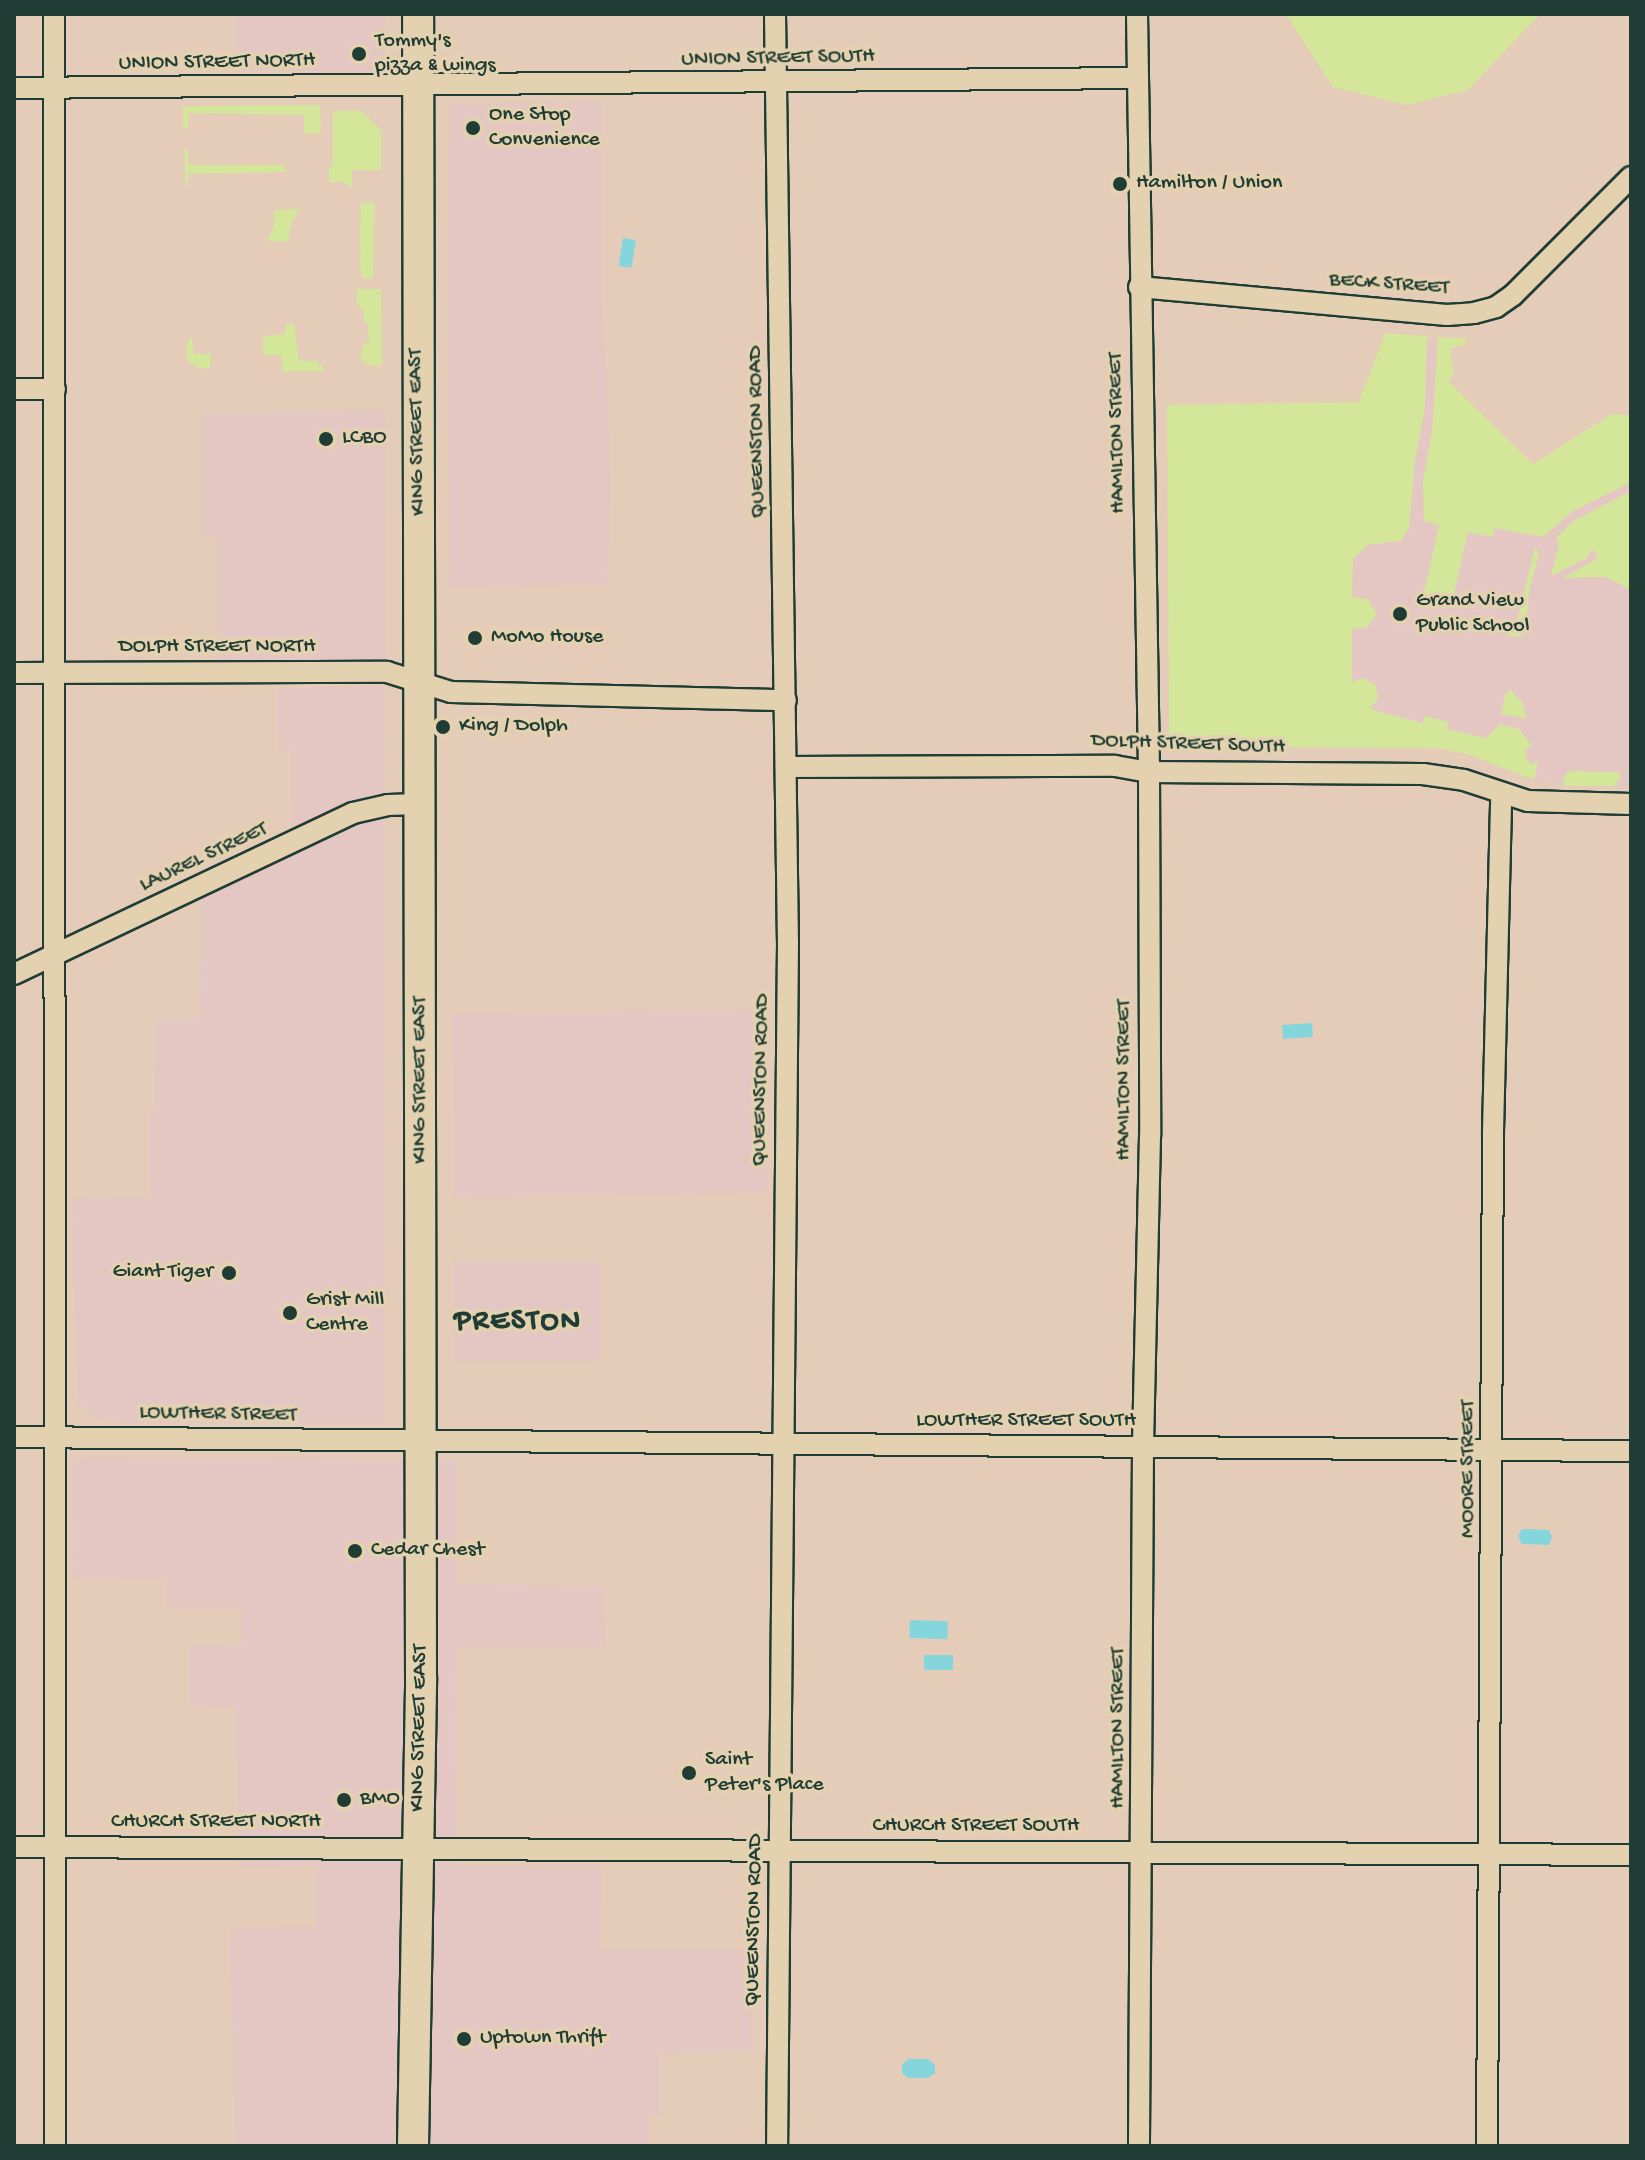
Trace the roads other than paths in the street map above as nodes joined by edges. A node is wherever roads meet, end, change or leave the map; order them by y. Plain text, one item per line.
1 (54, 14) edge
2 (418, 14) edge
3 (775, 14) edge
4 (1137, 14) edge
5 (1137, 78) junction
6 (776, 83) junction
7 (420, 87) junction
8 (14, 88) edge
9 (54, 88) junction
10 (1631, 177) edge
11 (1139, 287) junction
12 (14, 389) edge
13 (55, 389) junction
14 (56, 672) junction
15 (14, 673) edge
16 (418, 681) junction
17 (786, 700) junction
18 (787, 767) junction
19 (1149, 772) junction
20 (1501, 793) junction
21 (419, 804) junction
22 (1631, 804) edge
23 (57, 953) junction
24 (14, 974) edge
25 (14, 1437) edge
26 (56, 1437) junction
27 (421, 1439) junction
28 (784, 1444) junction
29 (1143, 1447) junction
30 (1494, 1448) junction
31 (1631, 1451) edge
32 (14, 1847) edge
33 (55, 1848) junction
34 (417, 1848) junction
35 (780, 1850) junction
36 (1143, 1851) junction
37 (1492, 1854) junction
38 (1631, 1855) edge
39 (55, 2146) edge
40 (413, 2146) edge
41 (777, 2146) edge
42 (1139, 2146) edge
43 (1487, 2146) edge

1 - 9 street
2 - 7 main road, KING STREET EAST
3 - 6 street, QUEENSTON ROAD
4 - 5 street, HAMILTON STREET
5 - 6 street, UNION STREET SOUTH
5 - 11 street, HAMILTON STREET
6 - 7 street, UNION STREET SOUTH
6 - 17 street, QUEENSTON ROAD
7 - 9 street, UNION STREET NORTH
7 - 16 main road, KING STREET EAST
8 - 9 street, UNION STREET NORTH
9 - 13 street
10 - 11 street, BECK STREET
11 - 19 street, HAMILTON STREET
12 - 13 street
13 - 14 street
14 - 15 street, DOLPH STREET NORTH
14 - 16 street, DOLPH STREET NORTH
14 - 23 street
16 - 17 street
16 - 21 main road, KING STREET EAST
17 - 18 street, QUEENSTON ROAD
18 - 19 street, DOLPH STREET SOUTH
18 - 28 street, QUEENSTON ROAD
19 - 20 street, DOLPH STREET SOUTH
19 - 29 street, HAMILTON STREET
20 - 22 street, DOLPH STREET SOUTH
20 - 30 street, MOORE STREET
21 - 23 street, LAUREL STREET
21 - 27 main road, KING STREET EAST
23 - 24 street, LAUREL STREET
23 - 26 street
25 - 26 street, LOWTHER STREET
26 - 27 street, LOWTHER STREET
26 - 33 street
27 - 28 street, LOWTHER STREET SOUTH
27 - 34 main road, KING STREET EAST
28 - 29 street, LOWTHER STREET SOUTH
28 - 35 street, QUEENSTON ROAD
29 - 30 street, LOWTHER STREET SOUTH
29 - 36 street, HAMILTON STREET
30 - 31 street, LOWTHER STREET SOUTH
30 - 37 street, MOORE STREET
32 - 33 street, CHURCH STREET NORTH
33 - 34 street, CHURCH STREET NORTH
33 - 39 street
34 - 35 street, CHURCH STREET SOUTH
34 - 40 main road, KING STREET EAST
35 - 36 street, CHURCH STREET SOUTH
35 - 41 street, QUEENSTON ROAD
36 - 37 street, CHURCH STREET SOUTH
36 - 42 street, HAMILTON STREET
37 - 38 street, CHURCH STREET SOUTH
37 - 43 street, MOORE STREET

